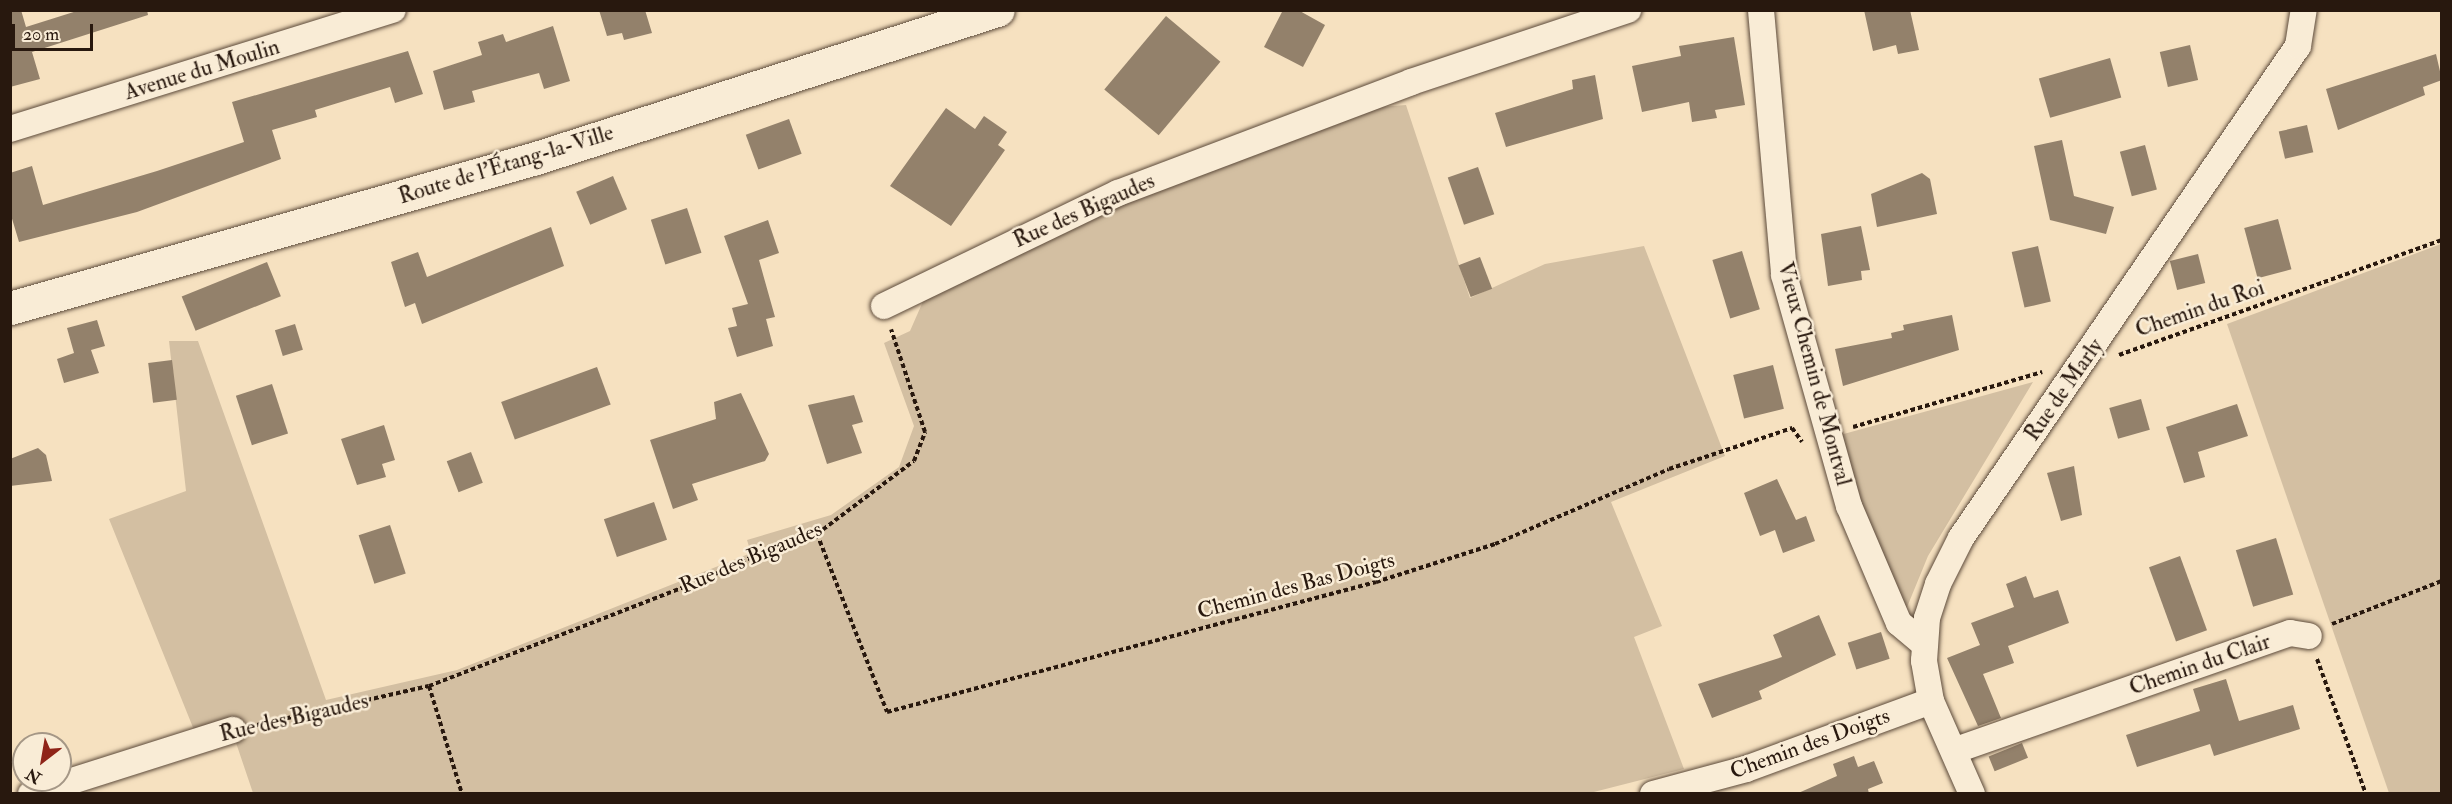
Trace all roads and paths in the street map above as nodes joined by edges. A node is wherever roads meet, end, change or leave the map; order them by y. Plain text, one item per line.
1 (393, 10) edge
2 (998, 10) edge
3 (1628, 10) edge
4 (1761, 10) edge
5 (2304, 10) edge
6 (945, 16) edge
7 (10, 129) edge
8 (2442, 240) edge
9 (10, 285) edge
10 (884, 306) joint
11 (10, 308) edge
12 (2081, 365) junction
13 (1816, 440) junction
14 (817, 534) junction
15 (2442, 581) edge
16 (2309, 636) junction
17 (1924, 644) junction
18 (429, 686) junction
19 (1931, 700) junction
20 (233, 730) joint
21 (1956, 750) junction
22 (31, 794) edge
23 (462, 794) edge
24 (1653, 794) edge
25 (1972, 794) edge
26 (2366, 794) edge

1 - 7 street, Avenue du Moulin
2 - 6 street, Route de l'Étang-la-Ville
3 - 10 street, Rue des Bigaudes
4 - 13 street, Vieux Chemin de Montval
5 - 12 street, Rue de Marly
6 - 9 street, Route de l'Étang-la-Ville
6 - 11 street, Route de l'Étang-la-Ville
8 - 12 path, Chemin du Roi
10 - 14 path, Rue des Bigaudes
12 - 13 path, Chemin du Roi
12 - 17 street, Rue de Marly
13 - 14 path, Chemin des Bas Doigts
13 - 17 street, Vieux Chemin de Montval
14 - 18 path, Rue des Bigaudes
15 - 16 path
16 - 21 street, Chemin du Clair
16 - 26 path
17 - 19 street, Rue de Marly
18 - 20 path, Rue des Bigaudes
18 - 23 path
19 - 21 street, Rue de Marly
19 - 24 street, Chemin des Doigts
20 - 22 street, Rue des Bigaudes
21 - 25 street, Rue de Marly

